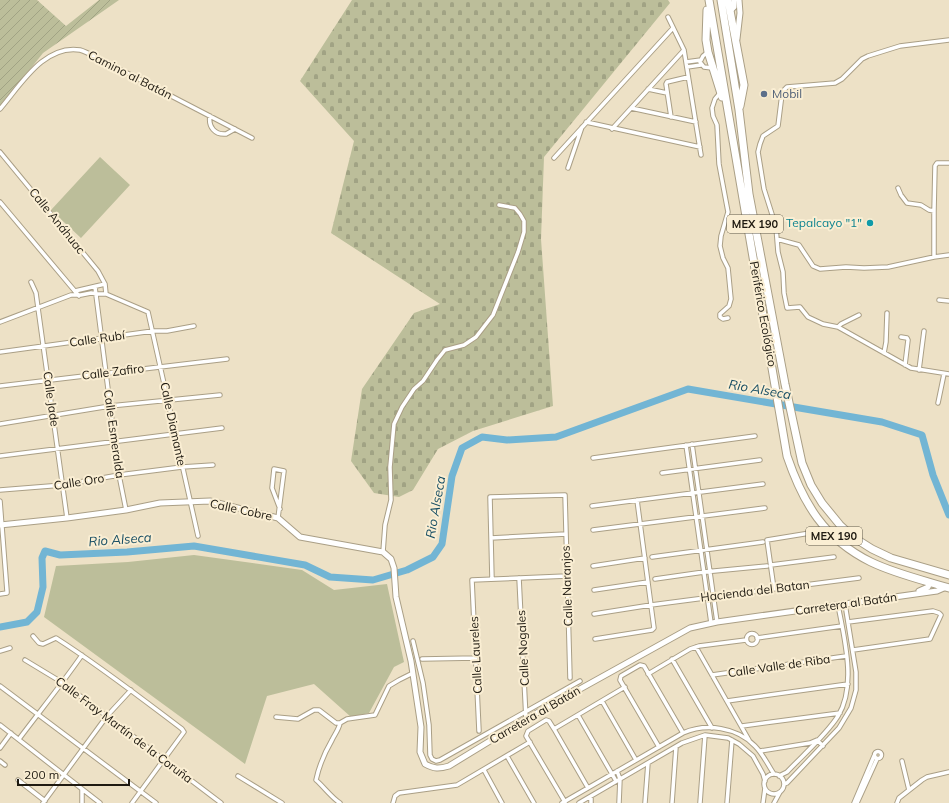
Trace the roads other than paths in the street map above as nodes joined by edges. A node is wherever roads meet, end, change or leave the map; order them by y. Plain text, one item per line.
1 (708, 0) edge
2 (721, 0) edge
3 (728, 0) edge
4 (734, 0) edge
5 (739, 0) edge
6 (732, 9) junction
7 (740, 13) junction
8 (668, 17) dead end
9 (673, 28) junction
10 (949, 40) edge
11 (736, 46) junction
12 (684, 50) junction
13 (708, 52) junction
14 (701, 60) junction
15 (686, 62) junction
16 (701, 64) junction
17 (687, 67) junction
18 (712, 68) junction
19 (688, 77) junction
20 (648, 89) junction
21 (720, 92) junction
22 (667, 93) junction
23 (631, 108) junction
24 (0, 109) edge
25 (738, 110) junction
26 (210, 116) junction
27 (671, 117) junction
28 (696, 122) junction
29 (730, 122) junction
30 (584, 124) junction
31 (235, 129) junction
32 (612, 129) junction
33 (252, 138) dead end
34 (700, 147) junction
35 (0, 152) edge
36 (701, 155) dead end
37 (554, 158) dead end
38 (949, 163) edge
39 (568, 168) dead end
40 (898, 188) dead end
41 (0, 202) edge
42 (499, 206) dead end
43 (934, 211) junction
44 (777, 239) junction
45 (949, 255) edge
46 (934, 257) junction
47 (31, 282) dead end
48 (105, 284) junction
49 (95, 287) junction
50 (76, 291) junction
51 (96, 293) junction
52 (106, 294) junction
53 (71, 295) junction
54 (79, 296) junction
55 (939, 300) dead end
56 (949, 301) edge
57 (38, 308) junction
58 (887, 313) dead end
59 (859, 315) dead end
60 (728, 318) dead end
61 (0, 322) edge
62 (194, 326) dead end
63 (838, 327) junction
64 (152, 331) junction
65 (924, 331) dead end
66 (901, 337) dead end
67 (102, 338) junction
68 (44, 346) junction
69 (0, 352) edge
70 (884, 353) junction
71 (226, 359) dead end
72 (905, 365) junction
73 (160, 367) junction
74 (920, 370) junction
75 (106, 373) junction
76 (947, 374) edge
77 (48, 380) junction
78 (0, 386) edge
79 (220, 395) dead end
80 (168, 400) junction
81 (938, 403) dead end
82 (110, 406) junction
83 (53, 415) junction
84 (0, 424) edge
85 (222, 428) dead end
86 (175, 434) junction
87 (755, 436) dead end
88 (115, 442) junction
89 (692, 444) junction
90 (686, 445) junction
91 (58, 449) junction
92 (0, 456) edge
93 (593, 458) dead end
94 (760, 460) dead end
95 (212, 465) dead end
96 (182, 467) junction
97 (696, 468) junction
98 (690, 469) junction
99 (662, 473) dead end
100 (119, 475) junction
101 (763, 484) dead end
102 (63, 485) junction
103 (0, 490) edge
104 (699, 492) junction
105 (693, 493) junction
106 (637, 500) junction
107 (0, 501) edge
108 (190, 502) junction
109 (592, 506) dead end
110 (765, 508) dead end
111 (280, 509) junction
112 (126, 510) junction
113 (696, 516) junction
114 (702, 516) junction
115 (67, 518) junction
116 (278, 518) junction
117 (640, 523) junction
118 (1, 525) edge
119 (592, 530) dead end
120 (810, 533) dead end
121 (566, 534) junction
122 (198, 536) dead end
123 (491, 538) junction
124 (765, 541) junction
125 (707, 550) junction
126 (701, 551) junction
127 (383, 552) junction
128 (652, 557) dead end
129 (834, 557) dead end
130 (645, 558) junction
131 (593, 566) dead end
132 (769, 566) junction
133 (710, 571) junction
134 (704, 572) junction
135 (949, 575) edge
136 (567, 576) junction
137 (519, 578) junction
138 (859, 578) dead end
139 (492, 579) junction
140 (655, 579) dead end
141 (648, 582) junction
142 (930, 582) junction
143 (948, 588) edge
144 (774, 589) junction
145 (594, 590) dead end
146 (0, 594) edge
147 (907, 595) junction
148 (714, 597) junction
149 (708, 598) junction
150 (845, 604) junction
151 (651, 605) junction
152 (838, 605) junction
153 (594, 614) dead end
154 (718, 622) junction
155 (848, 622) junction
156 (711, 623) junction
157 (842, 626) junction
158 (33, 636) dead end
159 (757, 638) junction
160 (595, 639) dead end
161 (746, 640) junction
162 (413, 641) dead end
163 (851, 641) junction
164 (844, 643) junction
165 (696, 647) junction
166 (10, 648) dead end
167 (853, 650) junction
168 (0, 651) edge
169 (82, 655) junction
170 (846, 656) junction
171 (476, 658) junction
172 (672, 659) junction
173 (26, 660) dead end
174 (420, 660) junction
175 (411, 661) junction
176 (413, 673) junction
177 (648, 674) junction
178 (712, 676) junction
179 (570, 678) dead end
180 (580, 681) dead end
181 (62, 683) junction
182 (848, 684) junction
183 (0, 686) edge
184 (625, 687) junction
185 (131, 690) junction
186 (602, 701) junction
187 (727, 701) junction
188 (526, 712) junction
189 (840, 712) junction
190 (37, 714) junction
191 (578, 715) junction
192 (107, 716) junction
193 (276, 717) dead end
194 (526, 719) junction
195 (340, 723) junction
196 (0, 725) edge
197 (742, 726) junction
198 (712, 728) junction
199 (554, 729) junction
200 (480, 731) dead end
201 (12, 733) junction
202 (683, 733) junction
203 (705, 735) junction
204 (18, 739) junction
205 (732, 740) junction
206 (817, 740) junction
207 (750, 741) junction
208 (530, 742) junction
209 (811, 744) junction
210 (823, 746) junction
211 (659, 747) junction
212 (676, 747) junction
213 (0, 748) edge
214 (83, 748) junction
215 (819, 750) junction
216 (760, 751) junction
217 (507, 756) junction
218 (163, 759) junction
219 (636, 760) junction
220 (902, 760) dead end
221 (0, 761) edge
222 (648, 763) junction
223 (5, 765) dead end
224 (484, 770) junction
225 (949, 772) edge
226 (615, 773) junction
227 (774, 774) junction
228 (64, 775) junction
229 (238, 776) dead end
230 (779, 776) junction
231 (18, 780) dead end
232 (618, 780) junction
233 (765, 781) junction
234 (784, 784) junction
235 (588, 788) junction
236 (765, 788) junction
237 (82, 789) junction
238 (909, 790) junction
239 (140, 791) junction
240 (781, 791) junction
241 (591, 796) junction
242 (44, 802) edge
243 (564, 802) edge
244 (82, 803) edge
245 (100, 803) edge
246 (132, 803) edge
247 (156, 803) edge
248 (221, 803) edge
249 (282, 803) edge
250 (340, 803) edge
251 (393, 803) edge
252 (502, 803) edge
253 (534, 803) edge
254 (579, 803) edge
255 (590, 803) edge
256 (619, 803) edge
257 (645, 803) edge
258 (672, 803) edge
259 (700, 803) edge
260 (727, 803) edge
261 (764, 803) edge
262 (774, 803) edge
263 (854, 803) edge
264 (857, 803) edge
265 (897, 803) edge

1 - 13 highway
1 - 29 highway, Periférico Ecológico
2 - 25 highway, Periférico Ecológico / MEX 190
3 - 6 highway
4 - 6 street
5 - 7 street
6 - 7 street
6 - 11 highway
7 - 11 street
8 - 9 street
9 - 12 street
9 - 30 street
10 - 44 street
11 - 25 highway
12 - 15 street
12 - 20 street
13 - 14 street
13 - 18 highway
14 - 15 street
14 - 16 street
15 - 17 street
16 - 17 street
16 - 18 street
17 - 19 street
18 - 21 highway
19 - 22 street
19 - 28 street
20 - 22 street
20 - 23 street
21 - 29 highway
21 - 60 street
22 - 27 street
23 - 27 street
23 - 32 street
24 - 26 street, Camino al Batán
25 - 135 highway, Periférico Ecológico / MEX 190
26 - 31 street, Camino al Batán
26 - 31 street
27 - 28 street
28 - 34 street
29 - 142 highway, Periférico Ecológico / MEX 190
30 - 32 street
30 - 37 street
30 - 39 street
31 - 33 street, Camino al Batán
32 - 34 street
34 - 36 street
35 - 48 street, Calle Anáhuac
38 - 43 street
40 - 43 street
41 - 50 street
42 - 127 street
43 - 46 street
44 - 46 street
44 - 63 street
45 - 46 street
47 - 57 street, Calle Jade
48 - 49 street
48 - 52 street, Calle Anáhuac
49 - 50 street
49 - 51 street, Calle Esmeralda
50 - 53 street
50 - 54 street
51 - 52 street
51 - 54 street
51 - 67 street, Calle Esmeralda
52 - 64 street, Calle Diamante
53 - 54 street
53 - 57 street
55 - 56 street
57 - 61 street
57 - 68 street, Calle Jade
58 - 70 street
59 - 63 street
62 - 64 street, Calle Rubí
63 - 70 street
64 - 67 street, Calle Rubí
64 - 73 street, Calle Diamante
65 - 74 street
66 - 72 street
67 - 68 street, Calle Rubí
67 - 75 street, Calle Esmeralda
68 - 69 street, Calle Rubí
68 - 77 street, Calle Jade
70 - 72 street
71 - 73 street, Calle Zafiro
72 - 74 street
73 - 75 street, Calle Zafiro
73 - 80 street, Calle Diamante
74 - 76 street
75 - 77 street, Calle Zafiro
75 - 82 street, Calle Esmeralda
76 - 81 street
77 - 78 street, Calle Zafiro
77 - 83 street, Calle Jade
79 - 80 street
80 - 82 street
80 - 86 street, Calle Diamante
82 - 83 street
82 - 88 street, Calle Esmeralda
83 - 84 street
83 - 91 street, Calle Jade
85 - 86 street
86 - 88 street
86 - 96 street, Calle Diamante
87 - 89 street
88 - 91 street
88 - 100 street, Calle Esmeralda
89 - 90 street
89 - 97 street
90 - 93 street
90 - 98 street
91 - 92 street
91 - 102 street, Calle Jade
94 - 97 street
95 - 96 street, Calle Oro
96 - 100 street, Calle Oro
96 - 108 street, Calle Diamante
97 - 98 street
97 - 104 street
98 - 99 street
98 - 105 street
100 - 102 street, Calle Oro
100 - 112 street, Calle Esmeralda
101 - 104 street
102 - 103 street, Calle Oro
102 - 115 street, Calle Jade
104 - 105 street
104 - 114 street
105 - 106 street
105 - 113 street
106 - 109 street
106 - 117 street
107 - 118 street
108 - 112 street, Calle Cobre
108 - 116 street, Calle Cobre
108 - 122 street, Calle Diamante
110 - 114 street
111 - 111 street
111 - 116 street
112 - 115 street, Calle Cobre
113 - 114 street
113 - 117 street
113 - 126 street
114 - 125 street
115 - 118 street, Calle Cobre
116 - 127 street, Calle Cobre
117 - 119 street
117 - 130 street
118 - 146 street
120 - 124 street
121 - 123 street
121 - 123 street, Calle Naranjos
121 - 136 street, Calle Naranjos
123 - 139 street
124 - 125 street
124 - 132 street
125 - 126 street
125 - 133 street
126 - 128 street
126 - 134 street
127 - 175 street, Carretera al Batán
129 - 132 street
130 - 131 street
130 - 141 street
132 - 133 street
132 - 144 street
133 - 134 street
133 - 148 street
134 - 140 street
134 - 149 street
136 - 137 street
136 - 179 street, Calle Naranjos
137 - 139 street
137 - 188 street, Calle Nogales
138 - 144 street, Hacienda del Batan
139 - 171 street, Calle Laureles
141 - 145 street
141 - 151 street
142 - 143 highway, Periférico Ecológico / MEX 190
142 - 147 street, Carretera al Batán
143 - 147 street, Carretera al Batán
144 - 148 street, Hacienda del Batan
147 - 150 street, Carretera al Batán
148 - 149 street, Hacienda del Batan
148 - 154 street
149 - 151 street, Hacienda del Batan
149 - 156 street
150 - 152 street, Carretera al Batán
150 - 155 street
151 - 153 street, Hacienda del Batan
151 - 160 street
152 - 154 street, Carretera al Batán
152 - 157 street
154 - 156 street, Carretera al Batán
155 - 163 street
155 - 167 street
156 - 194 street, Carretera al Batán
157 - 159 street
157 - 164 street
158 - 169 street
159 - 161 street
159 - 161 street
161 - 165 street
162 - 174 street
163 - 164 street
163 - 167 street
164 - 170 street
165 - 172 street
165 - 178 street
166 - 168 street
167 - 210 street
169 - 181 street
169 - 185 street
170 - 178 street, Calle Valle de Riba
170 - 182 street
171 - 174 street
171 - 200 street, Calle Laureles
172 - 177 street
172 - 198 street
173 - 181 street, Calle Fray Martín de la Coruña
174 - 175 street
174 - 188 street
175 - 176 street, Carretera al Batán
176 - 194 street, Carretera al Batán
176 - 195 street
177 - 184 street
177 - 202 street
178 - 187 street
180 - 188 street
181 - 190 street
181 - 192 street, Calle Fray Martín de la Coruña
182 - 187 street
182 - 189 street
183 - 190 street
184 - 186 street
184 - 211 street
185 - 192 street
185 - 218 street
186 - 191 street
186 - 219 street
187 - 197 street
188 - 194 street, Calle Nogales
189 - 197 street
189 - 206 street
190 - 204 street
190 - 214 street
191 - 199 street
191 - 226 street
192 - 214 street
192 - 218 street, Calle Fray Martín de la Coruña
193 - 195 street
195 - 250 street
196 - 201 street
197 - 207 street
198 - 202 street
198 - 207 street
199 - 208 street
199 - 235 street
201 - 204 street
201 - 213 street
202 - 211 street
203 - 205 street
203 - 212 street
203 - 259 street
204 - 228 street
205 - 233 street
205 - 260 street
206 - 209 street
206 - 210 street
207 - 216 street
208 - 217 street
208 - 243 street
209 - 215 street
209 - 216 street
209 - 230 street
210 - 215 street
211 - 219 street
212 - 222 street
212 - 258 street
214 - 228 street
214 - 239 street
215 - 234 street
216 - 227 street
217 - 224 street
217 - 253 street
218 - 239 street
218 - 248 street, Calle Fray Martín de la Coruña
219 - 226 street
220 - 238 street
221 - 223 street
222 - 232 street
222 - 257 street
224 - 251 street
224 - 252 street
225 - 238 street
226 - 232 street
226 - 235 street
227 - 230 street
227 - 233 street
228 - 237 street
228 - 242 street
229 - 249 street
230 - 234 street
231 - 242 street
232 - 241 street
232 - 256 street
233 - 236 street
234 - 240 street
235 - 243 street
236 - 240 street
236 - 261 street
237 - 244 street
237 - 245 street
238 - 265 street
239 - 246 street
239 - 247 street
240 - 262 street
241 - 254 street
241 - 255 street
263 - 264 street

